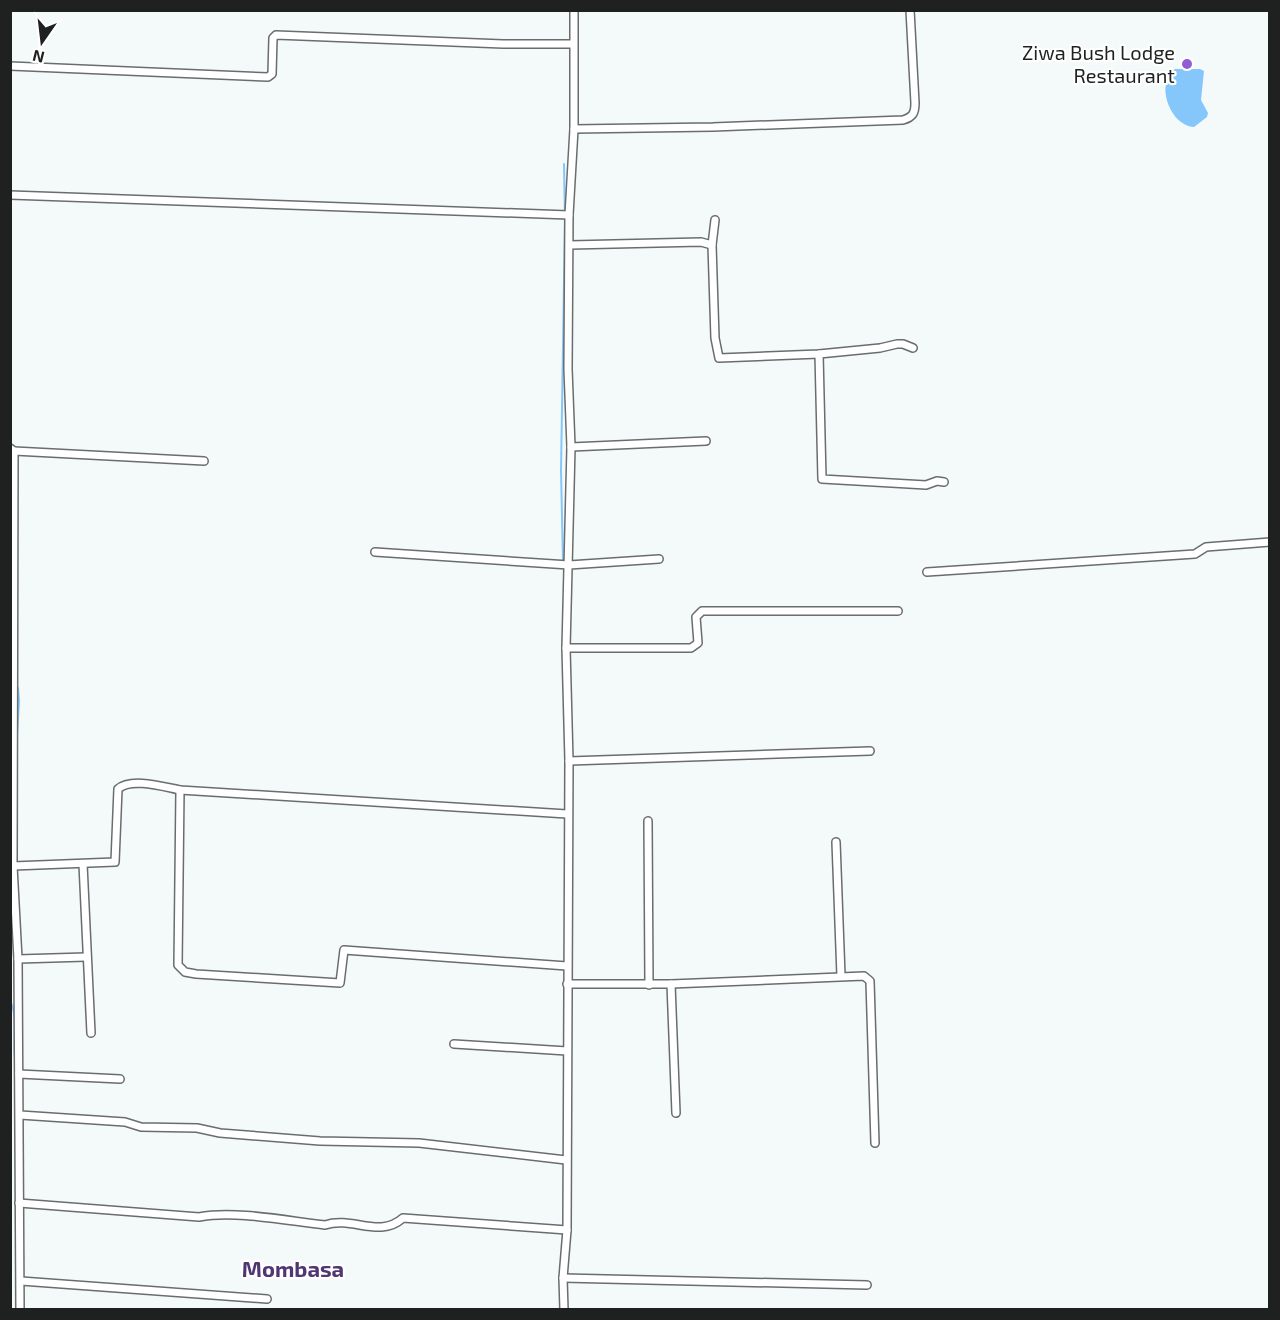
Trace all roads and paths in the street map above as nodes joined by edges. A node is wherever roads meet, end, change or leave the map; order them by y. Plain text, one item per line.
1 (574, 10) edge
2 (910, 10) edge
3 (573, 44) junction
4 (10, 66) edge
5 (574, 129) junction
6 (10, 195) edge
7 (569, 215) junction
8 (715, 220) dead end
9 (570, 245) junction
10 (712, 245) junction
11 (913, 348) dead end
12 (819, 354) junction
13 (706, 441) dead end
14 (571, 447) junction
15 (12, 449) edge
16 (204, 461) dead end
17 (944, 482) dead end
18 (1269, 542) edge
19 (375, 552) dead end
20 (659, 559) dead end
21 (569, 565) junction
22 (927, 572) dead end
23 (897, 611) dead end
24 (566, 648) junction
25 (12, 707) edge
26 (870, 751) dead end
27 (568, 761) junction
28 (180, 790) junction
29 (567, 814) junction
30 (648, 821) dead end
31 (836, 842) dead end
32 (83, 864) junction
33 (14, 866) junction
34 (86, 957) junction
35 (18, 959) junction
36 (567, 966) junction
37 (841, 976) junction
38 (567, 984) junction
39 (671, 984) junction
40 (649, 985) junction
41 (14, 996) edge
42 (91, 1033) dead end
43 (454, 1044) dead end
44 (567, 1052) junction
45 (19, 1074) junction
46 (120, 1079) dead end
47 (676, 1113) dead end
48 (20, 1115) junction
49 (875, 1143) dead end
50 (566, 1160) junction
51 (19, 1203) junction
52 (567, 1230) junction
53 (563, 1278) junction
54 (21, 1281) junction
55 (867, 1285) dead end
56 (267, 1299) dead end
57 (20, 1310) edge
58 (564, 1310) edge

1 - 3 street
2 - 5 street
3 - 4 street
3 - 5 street
5 - 7 street
6 - 7 street
7 - 9 street
8 - 10 street
9 - 10 street
9 - 14 street
10 - 12 street
11 - 12 street
12 - 17 street
13 - 14 street
14 - 21 street
15 - 16 street
15 - 25 street
18 - 22 street
19 - 21 street
20 - 21 street
21 - 24 street
23 - 24 street
24 - 27 street
25 - 33 street
26 - 27 street
27 - 29 street
28 - 29 street
28 - 32 street
28 - 36 street
29 - 36 street
30 - 40 street
31 - 37 street
32 - 33 street
32 - 34 street
33 - 35 street
34 - 35 street
34 - 42 street
35 - 41 street
36 - 38 street
37 - 39 street
37 - 49 street
38 - 40 street
38 - 44 street
39 - 40 street
39 - 47 street
41 - 45 street
43 - 44 street
44 - 50 street
45 - 46 street
45 - 48 street
48 - 50 street
48 - 51 street
50 - 52 street
51 - 52 street
51 - 54 street
52 - 53 street
53 - 55 street
53 - 58 street
54 - 56 street
54 - 57 street

